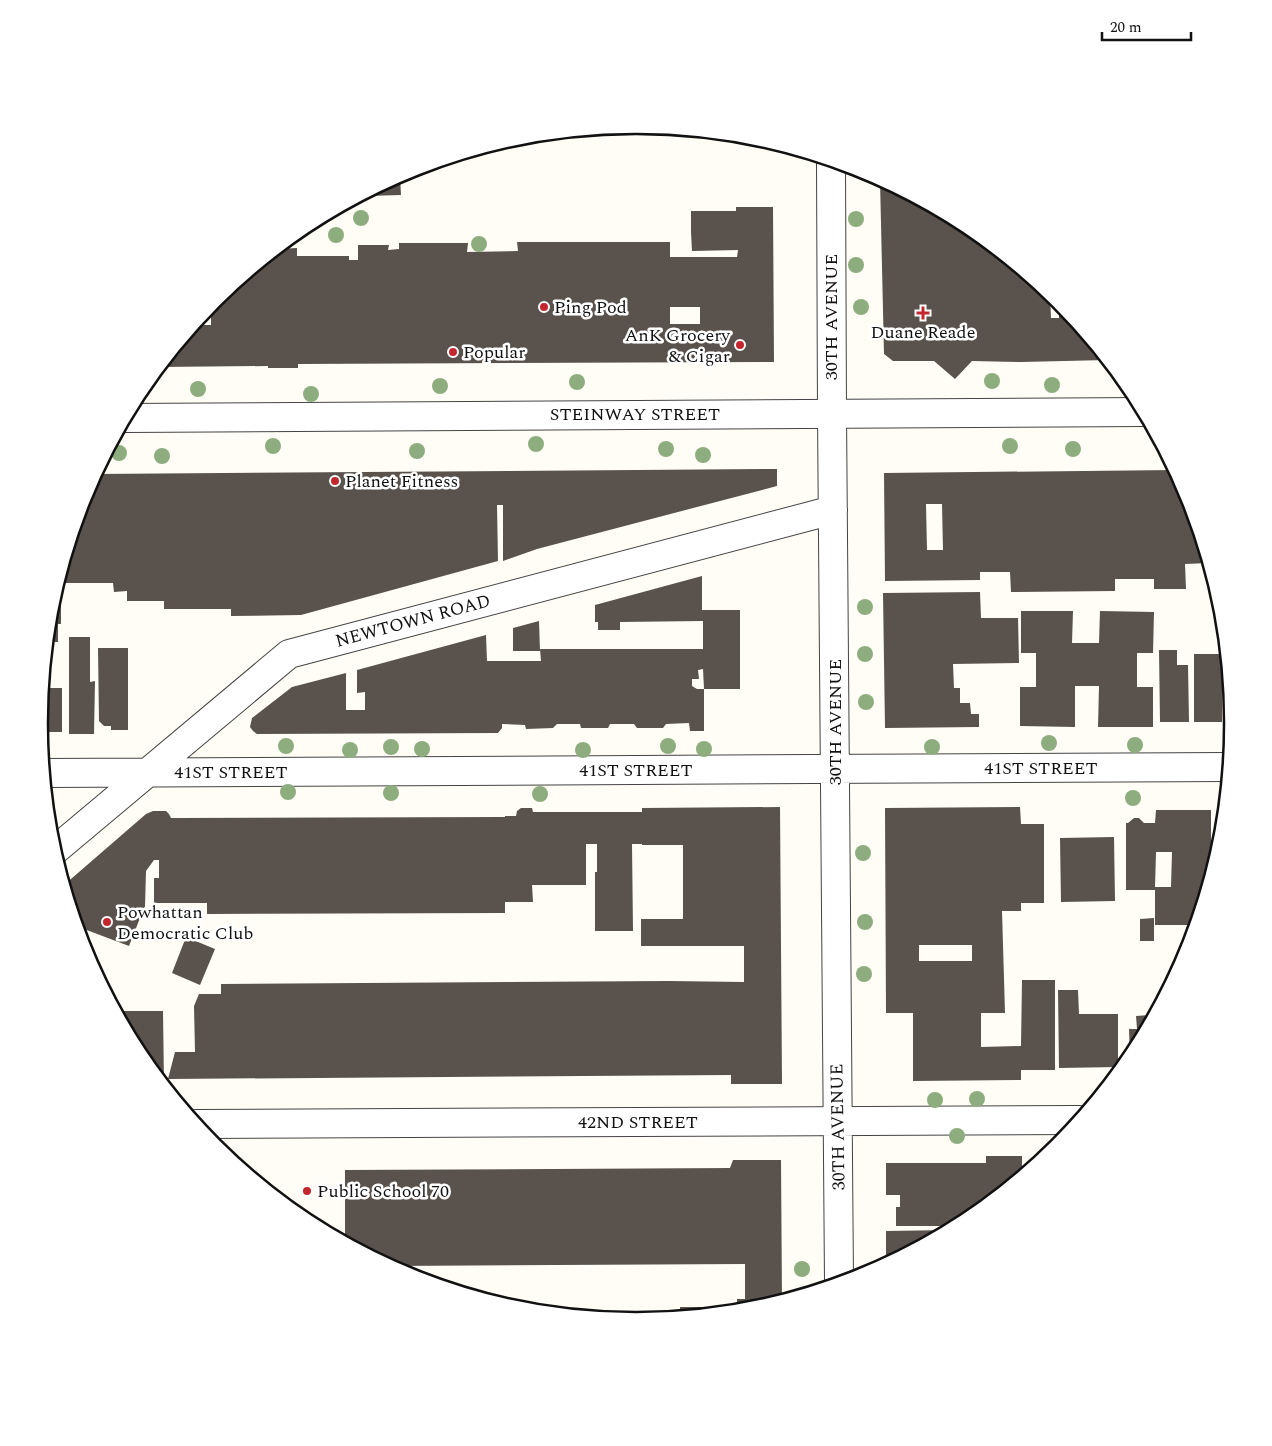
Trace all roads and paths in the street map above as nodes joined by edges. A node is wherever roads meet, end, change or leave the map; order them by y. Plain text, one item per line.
1 (830, 168) edge
2 (1135, 412) edge
3 (832, 413) junction
4 (133, 418) edge
5 (833, 510) junction
6 (1222, 767) edge
7 (835, 769) junction
8 (147, 772) junction
9 (50, 773) edge
10 (61, 845) edge
11 (1070, 1120) edge
12 (838, 1121) junction
13 (206, 1124) edge
14 (839, 1275) edge

1 - 3 street, 30TH AVENUE
2 - 3 street, STEINWAY STREET
3 - 4 street, STEINWAY STREET
3 - 5 street, 30TH AVENUE
5 - 7 street, 30TH AVENUE
5 - 8 street, NEWTOWN ROAD
6 - 7 street, 41ST STREET
7 - 8 street, 41ST STREET
7 - 12 street, 30TH AVENUE
8 - 9 street, 41ST STREET
8 - 10 street, NEWTOWN ROAD
11 - 12 street, 42ND STREET
12 - 13 street, 42ND STREET
12 - 14 street, 30TH AVENUE

